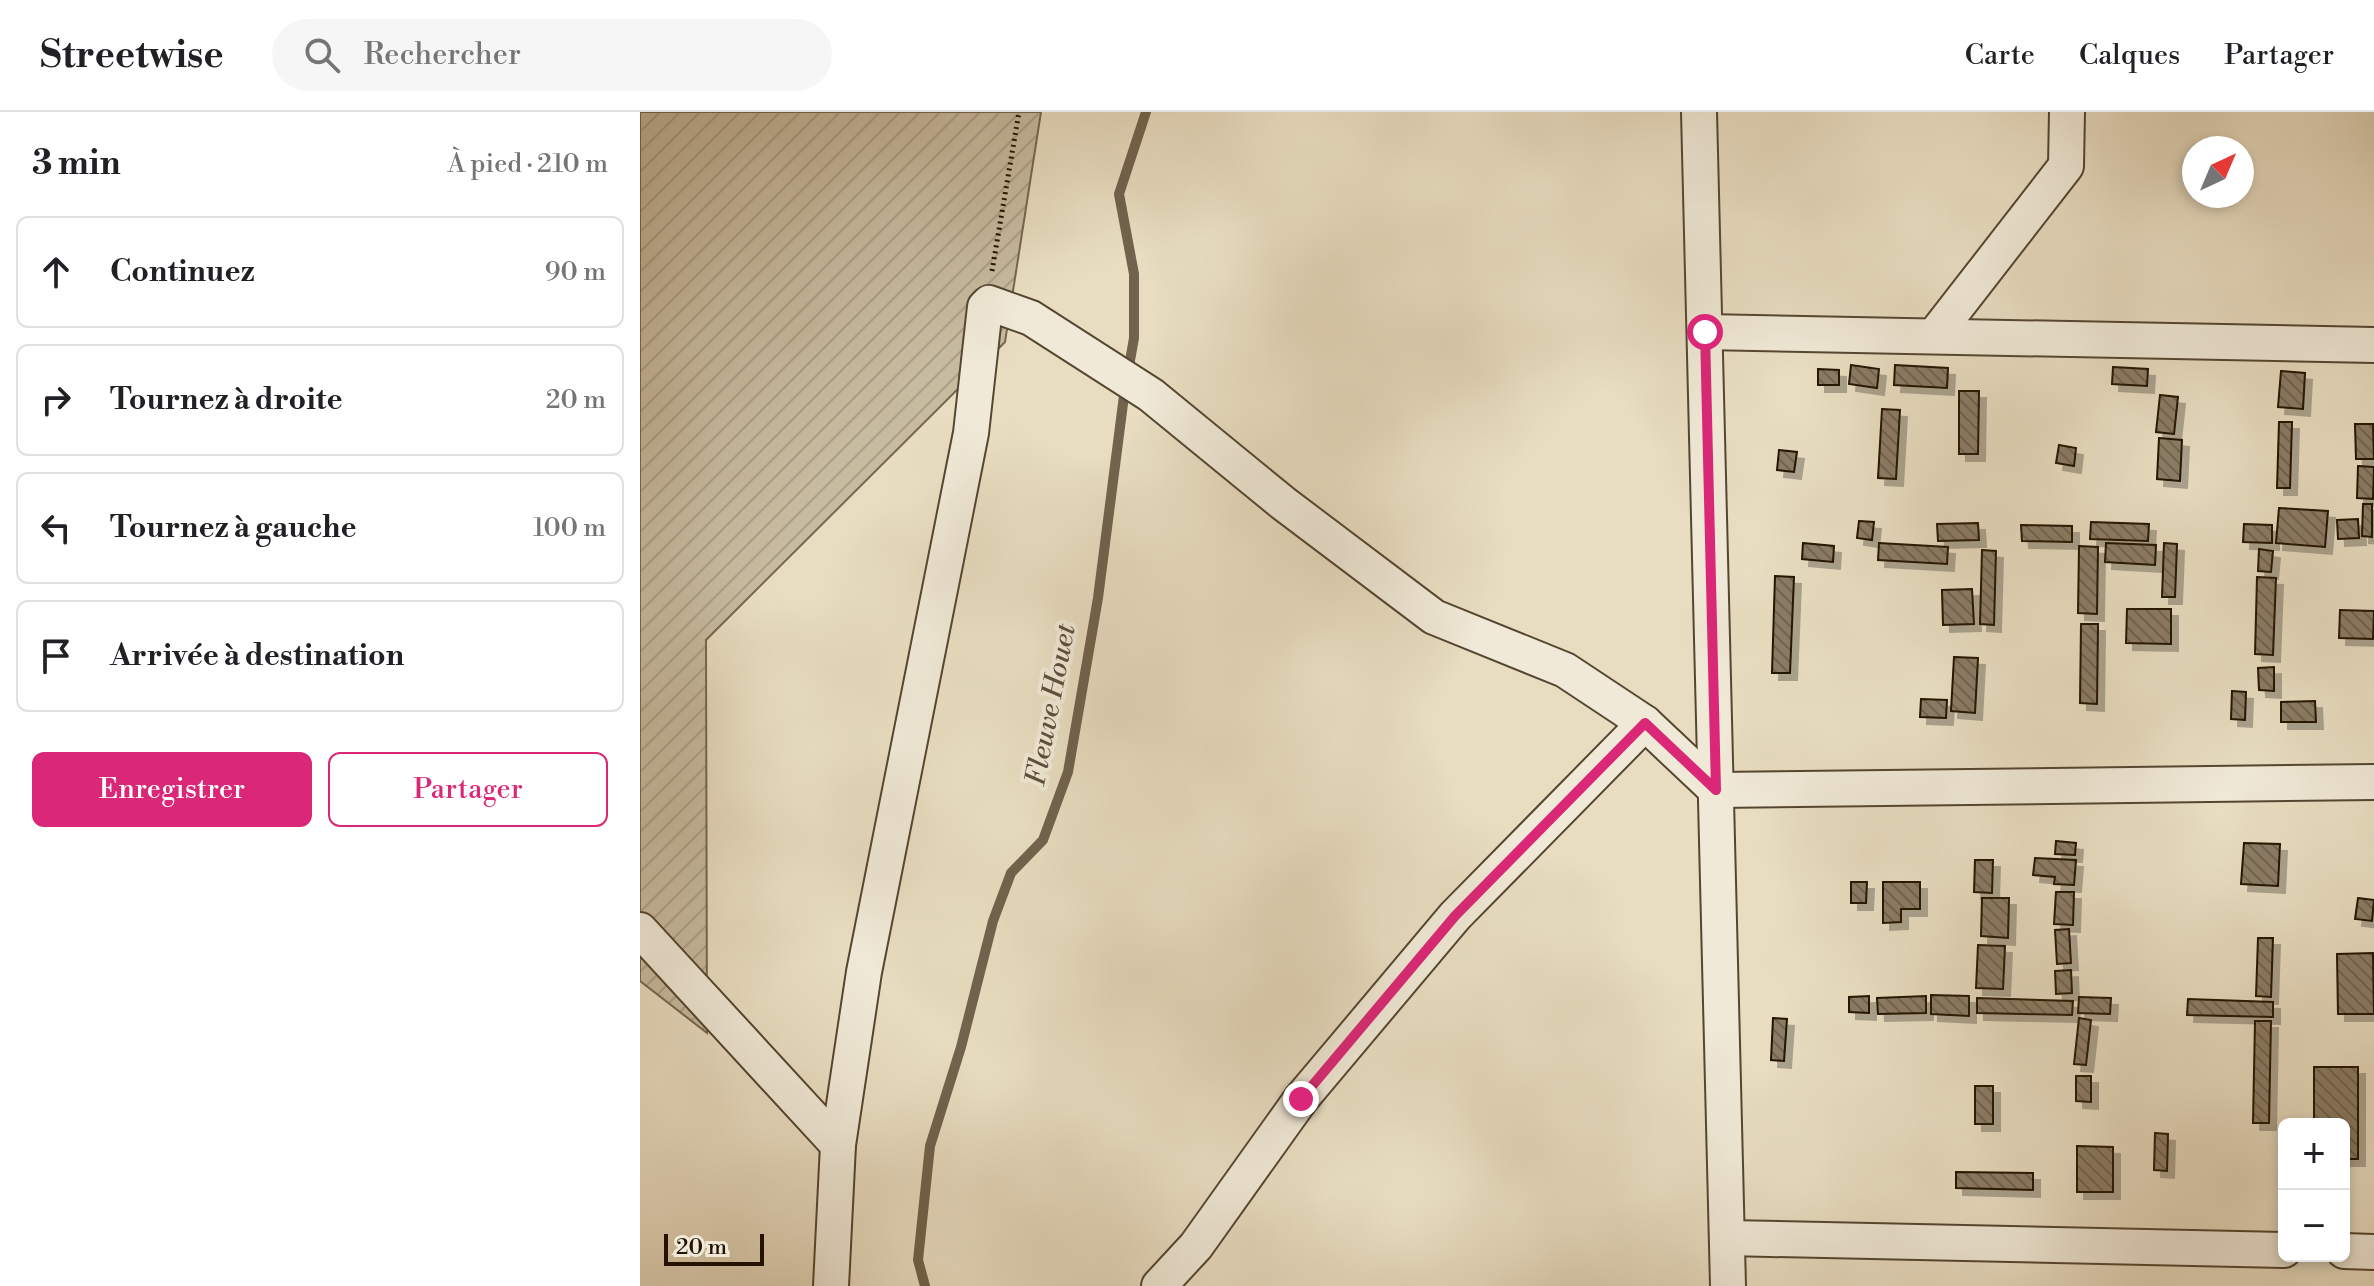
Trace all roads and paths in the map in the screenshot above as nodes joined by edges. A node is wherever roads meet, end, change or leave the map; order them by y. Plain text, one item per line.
1 (1019, 112) edge
2 (1699, 112) edge
3 (2067, 112) edge
4 (985, 307) junction
5 (1705, 332) junction
6 (1934, 336) junction
7 (2374, 345) edge
8 (1645, 723) junction
9 (2374, 782) edge
10 (1716, 790) junction
11 (640, 930) edge
12 (838, 1145) junction
13 (1728, 1238) junction
14 (2278, 1250) edge
15 (2350, 1251) edge
16 (2374, 1252) edge
17 (831, 1286) edge
18 (1159, 1286) edge
19 (1728, 1286) edge

1 - 4 path
2 - 5 street
3 - 6 street
4 - 8 street
4 - 12 street
5 - 6 street
5 - 10 street
6 - 7 street
8 - 10 street
8 - 18 street
9 - 10 street
10 - 13 street
11 - 12 street
12 - 17 street
13 - 14 street
13 - 19 street
15 - 16 street

